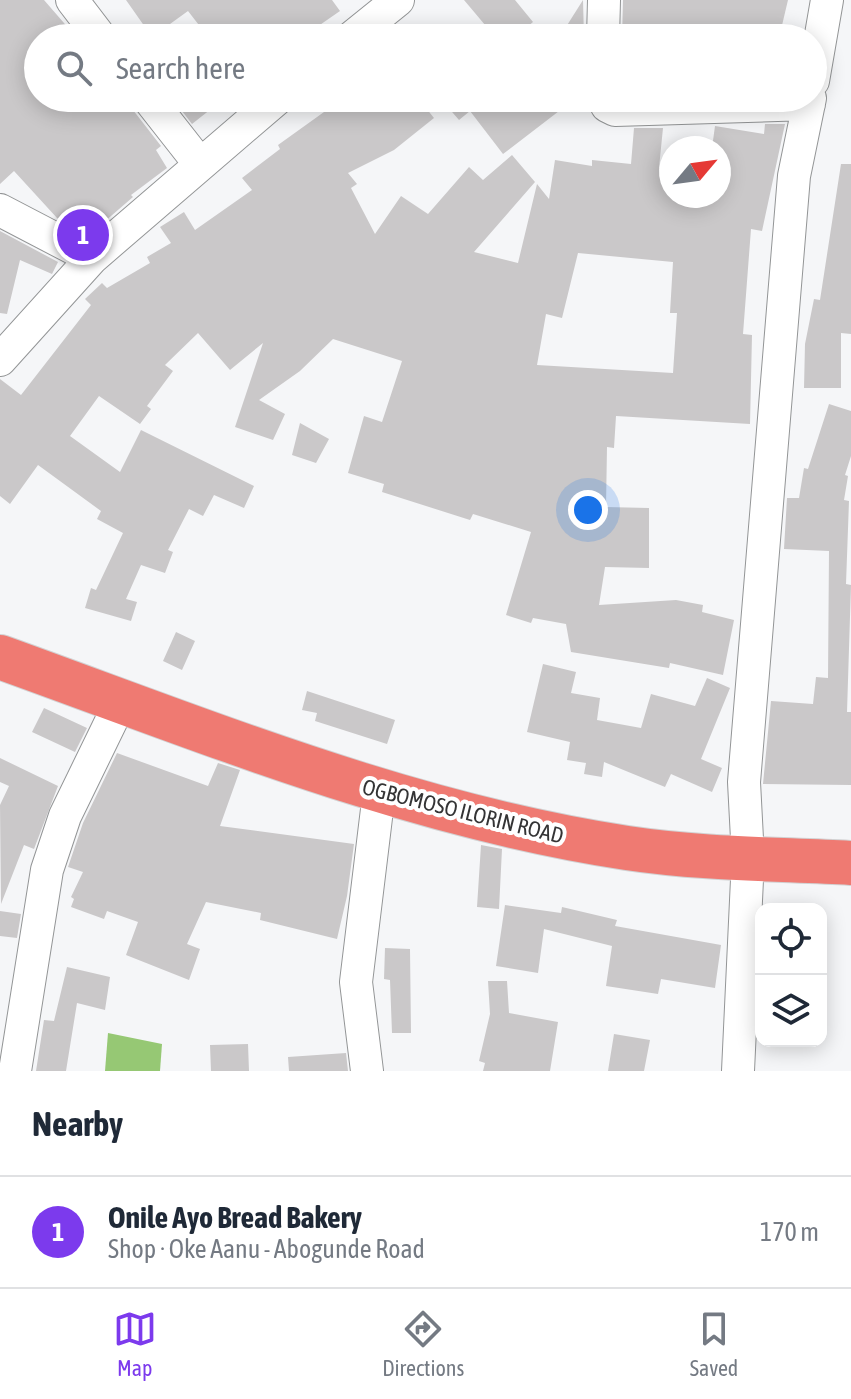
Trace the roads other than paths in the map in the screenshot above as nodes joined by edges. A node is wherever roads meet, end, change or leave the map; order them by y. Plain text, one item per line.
1 (72, 0) edge
2 (398, 0) edge
3 (604, 0) edge
4 (827, 0) edge
5 (90, 24) edge
6 (368, 24) edge
7 (603, 24) edge
8 (823, 24) edge
9 (159, 112) edge
10 (261, 112) edge
11 (807, 112) edge
12 (199, 163) junction
13 (0, 210) edge
14 (92, 258) junction
15 (0, 360) edge
16 (0, 657) edge
17 (121, 701) junction
18 (379, 793) junction
19 (748, 858) junction
20 (851, 863) edge
21 (15, 1071) edge
22 (367, 1071) edge
23 (738, 1071) edge

1 - 5 street
2 - 6 street
3 - 7 street
4 - 8 street
9 - 12 street
10 - 12 street
11 - 19 street
12 - 14 street
13 - 14 street
14 - 15 street
16 - 17 highway, OGBOMOSO ILORIN ROAD
17 - 18 highway, OGBOMOSO ILORIN ROAD
17 - 21 street
18 - 19 highway, OGBOMOSO ILORIN ROAD
18 - 22 street
19 - 20 highway, OGBOMOSO ILORIN ROAD
19 - 23 street

